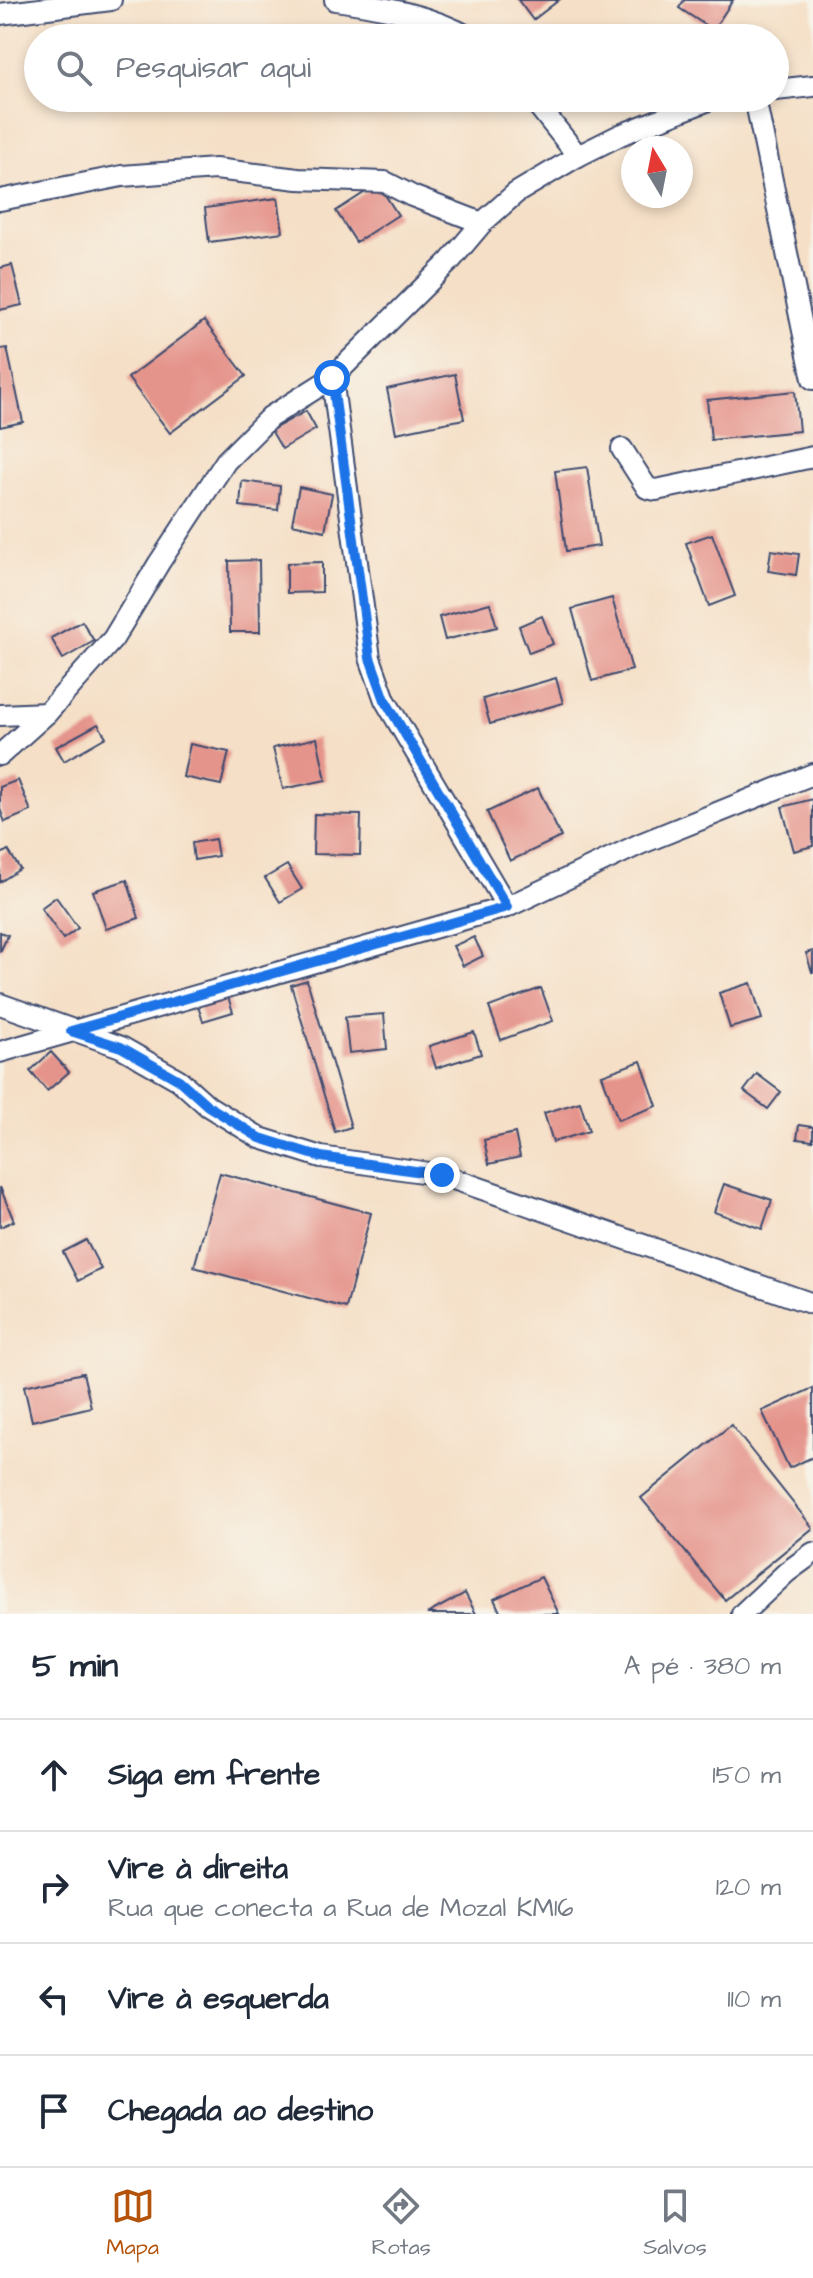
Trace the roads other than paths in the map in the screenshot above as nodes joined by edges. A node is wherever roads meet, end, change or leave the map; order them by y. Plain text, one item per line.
1 (111, 0) edge
2 (335, 0) edge
3 (0, 14) edge
4 (445, 24) edge
5 (813, 86) edge
6 (789, 89) edge
7 (543, 112) edge
8 (678, 112) edge
9 (758, 112) edge
10 (578, 156) junction
11 (0, 200) edge
12 (482, 223) junction
13 (332, 378) junction
14 (813, 379) edge
15 (622, 449) dead end
16 (813, 457) edge
17 (47, 713) junction
18 (0, 715) edge
19 (0, 755) edge
20 (813, 774) edge
21 (507, 907) junction
22 (0, 1004) edge
23 (71, 1031) junction
24 (0, 1052) edge
25 (813, 1304) edge
26 (813, 1553) edge
27 (742, 1614) edge

1 - 3 street
2 - 4 street
5 - 6 street
7 - 10 street
8 - 10 street
9 - 14 street
10 - 12 street
11 - 12 street
12 - 13 street
13 - 17 street
13 - 21 street
15 - 16 street
17 - 18 street
17 - 19 street
20 - 21 street
21 - 23 street
22 - 23 street
23 - 24 street
23 - 25 street
26 - 27 street

